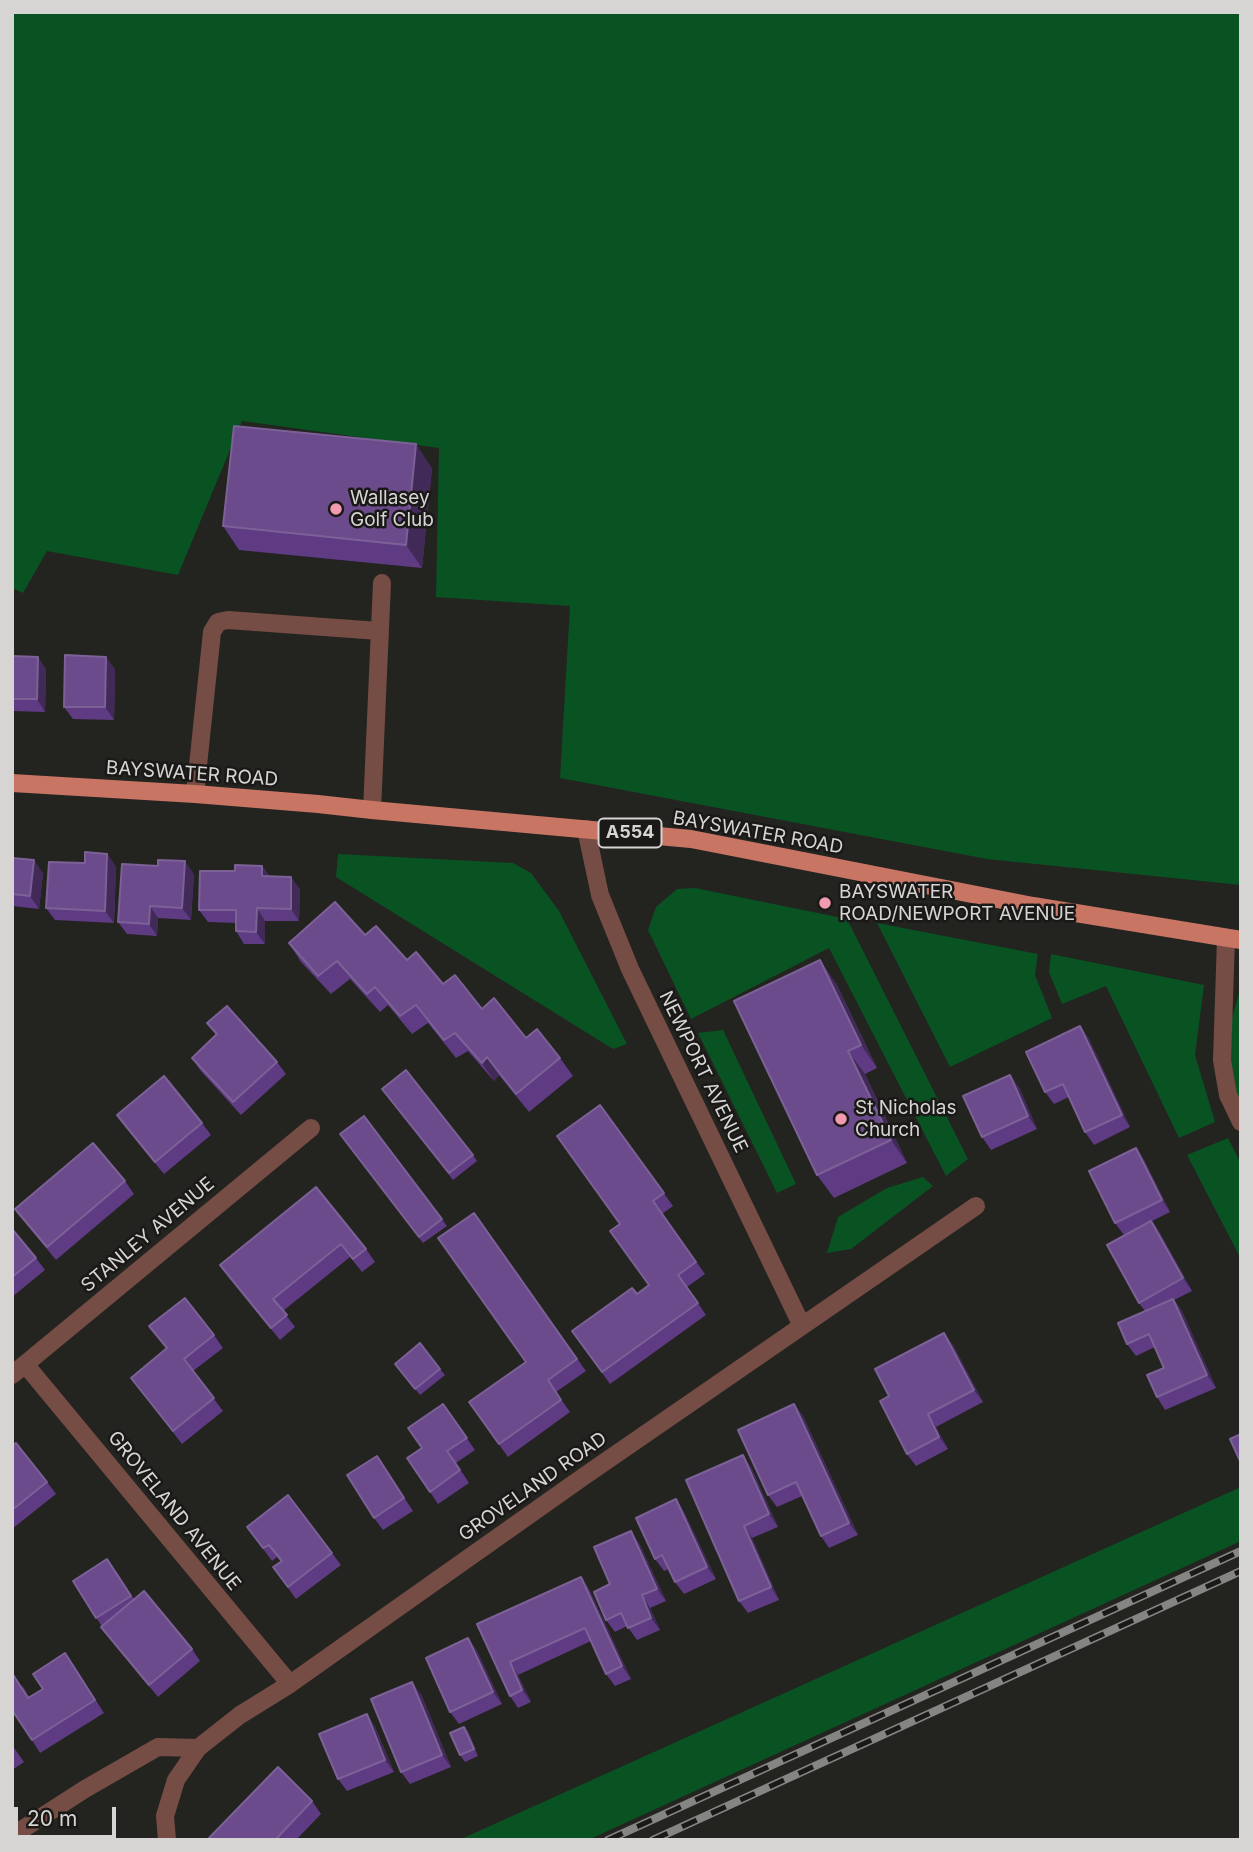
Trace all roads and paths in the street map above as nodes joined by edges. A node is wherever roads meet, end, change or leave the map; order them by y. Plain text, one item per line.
1 (382, 583) dead end
2 (379, 631) junction
3 (12, 783) edge
4 (195, 794) junction
5 (372, 810) junction
6 (586, 829) junction
7 (1233, 939) edge
8 (1241, 1122) edge
9 (311, 1128) dead end
10 (976, 1206) dead end
11 (802, 1326) junction
12 (19, 1370) edge
13 (289, 1684) junction
14 (198, 1748) junction
15 (12, 1836) edge
16 (167, 1840) edge

1 - 2 street
2 - 4 street
2 - 5 street
3 - 4 main road, BAYSWATER ROAD / A554
4 - 5 main road, BAYSWATER ROAD / A554
5 - 6 main road, BAYSWATER ROAD / A554
6 - 7 main road, BAYSWATER ROAD / A554
6 - 11 street, NEWPORT AVENUE
7 - 8 street
9 - 12 street, STANLEY AVENUE
10 - 11 street, GROVELAND ROAD
11 - 13 street, GROVELAND ROAD
12 - 13 street, GROVELAND AVENUE
13 - 14 street, GROVELAND ROAD
14 - 15 street
14 - 16 street, GROVELAND ROAD

